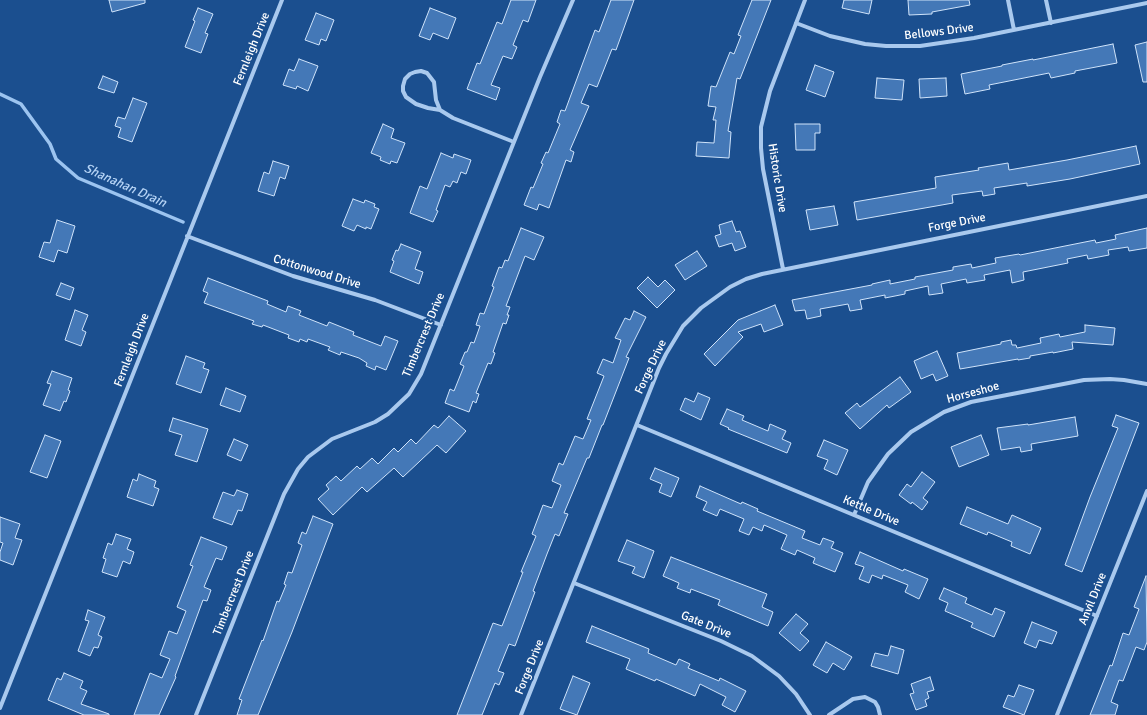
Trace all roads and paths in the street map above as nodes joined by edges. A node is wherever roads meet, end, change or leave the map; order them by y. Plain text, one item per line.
1 (282, 0) edge
2 (573, 0) edge
3 (805, 0) edge
4 (1008, 0) edge
5 (1046, 0) edge
6 (1147, 3) edge
7 (796, 23) junction
8 (1051, 23) junction
9 (1014, 30) junction
10 (440, 110) junction
11 (514, 142) junction
12 (1147, 196) edge
13 (187, 236) junction
14 (783, 269) junction
15 (441, 324) junction
16 (1147, 384) edge
17 (636, 425) junction
18 (1147, 491) edge
19 (854, 515) junction
20 (574, 583) junction
21 (1097, 616) junction
22 (0, 708) edge
23 (196, 715) edge
24 (521, 715) edge
25 (810, 715) edge
26 (829, 715) edge
27 (880, 715) edge
28 (1057, 715) edge

1 - 13 street, Fernleigh Drive
2 - 11 street, Timbercrest Drive
3 - 7 street, Historic Drive
4 - 9 street
5 - 8 street
6 - 8 street, Bellows Drive
7 - 9 street, Bellows Drive
7 - 14 street, Historic Drive
8 - 9 street, Bellows Drive
10 - 10 street
10 - 11 street
11 - 15 street, Timbercrest Drive
12 - 14 street, Forge Drive
13 - 15 street, Cottonwood Drive
13 - 22 street, Fernleigh Drive
14 - 17 street, Forge Drive
15 - 23 street, Timbercrest Drive
16 - 19 street, Horseshoe
17 - 19 street, Kettle Drive
17 - 20 street, Forge Drive
18 - 21 street, Anvil Drive
19 - 21 street, Kettle Drive
20 - 24 street, Forge Drive
20 - 25 street, Gate Drive
21 - 28 street, Anvil Drive
26 - 27 street

